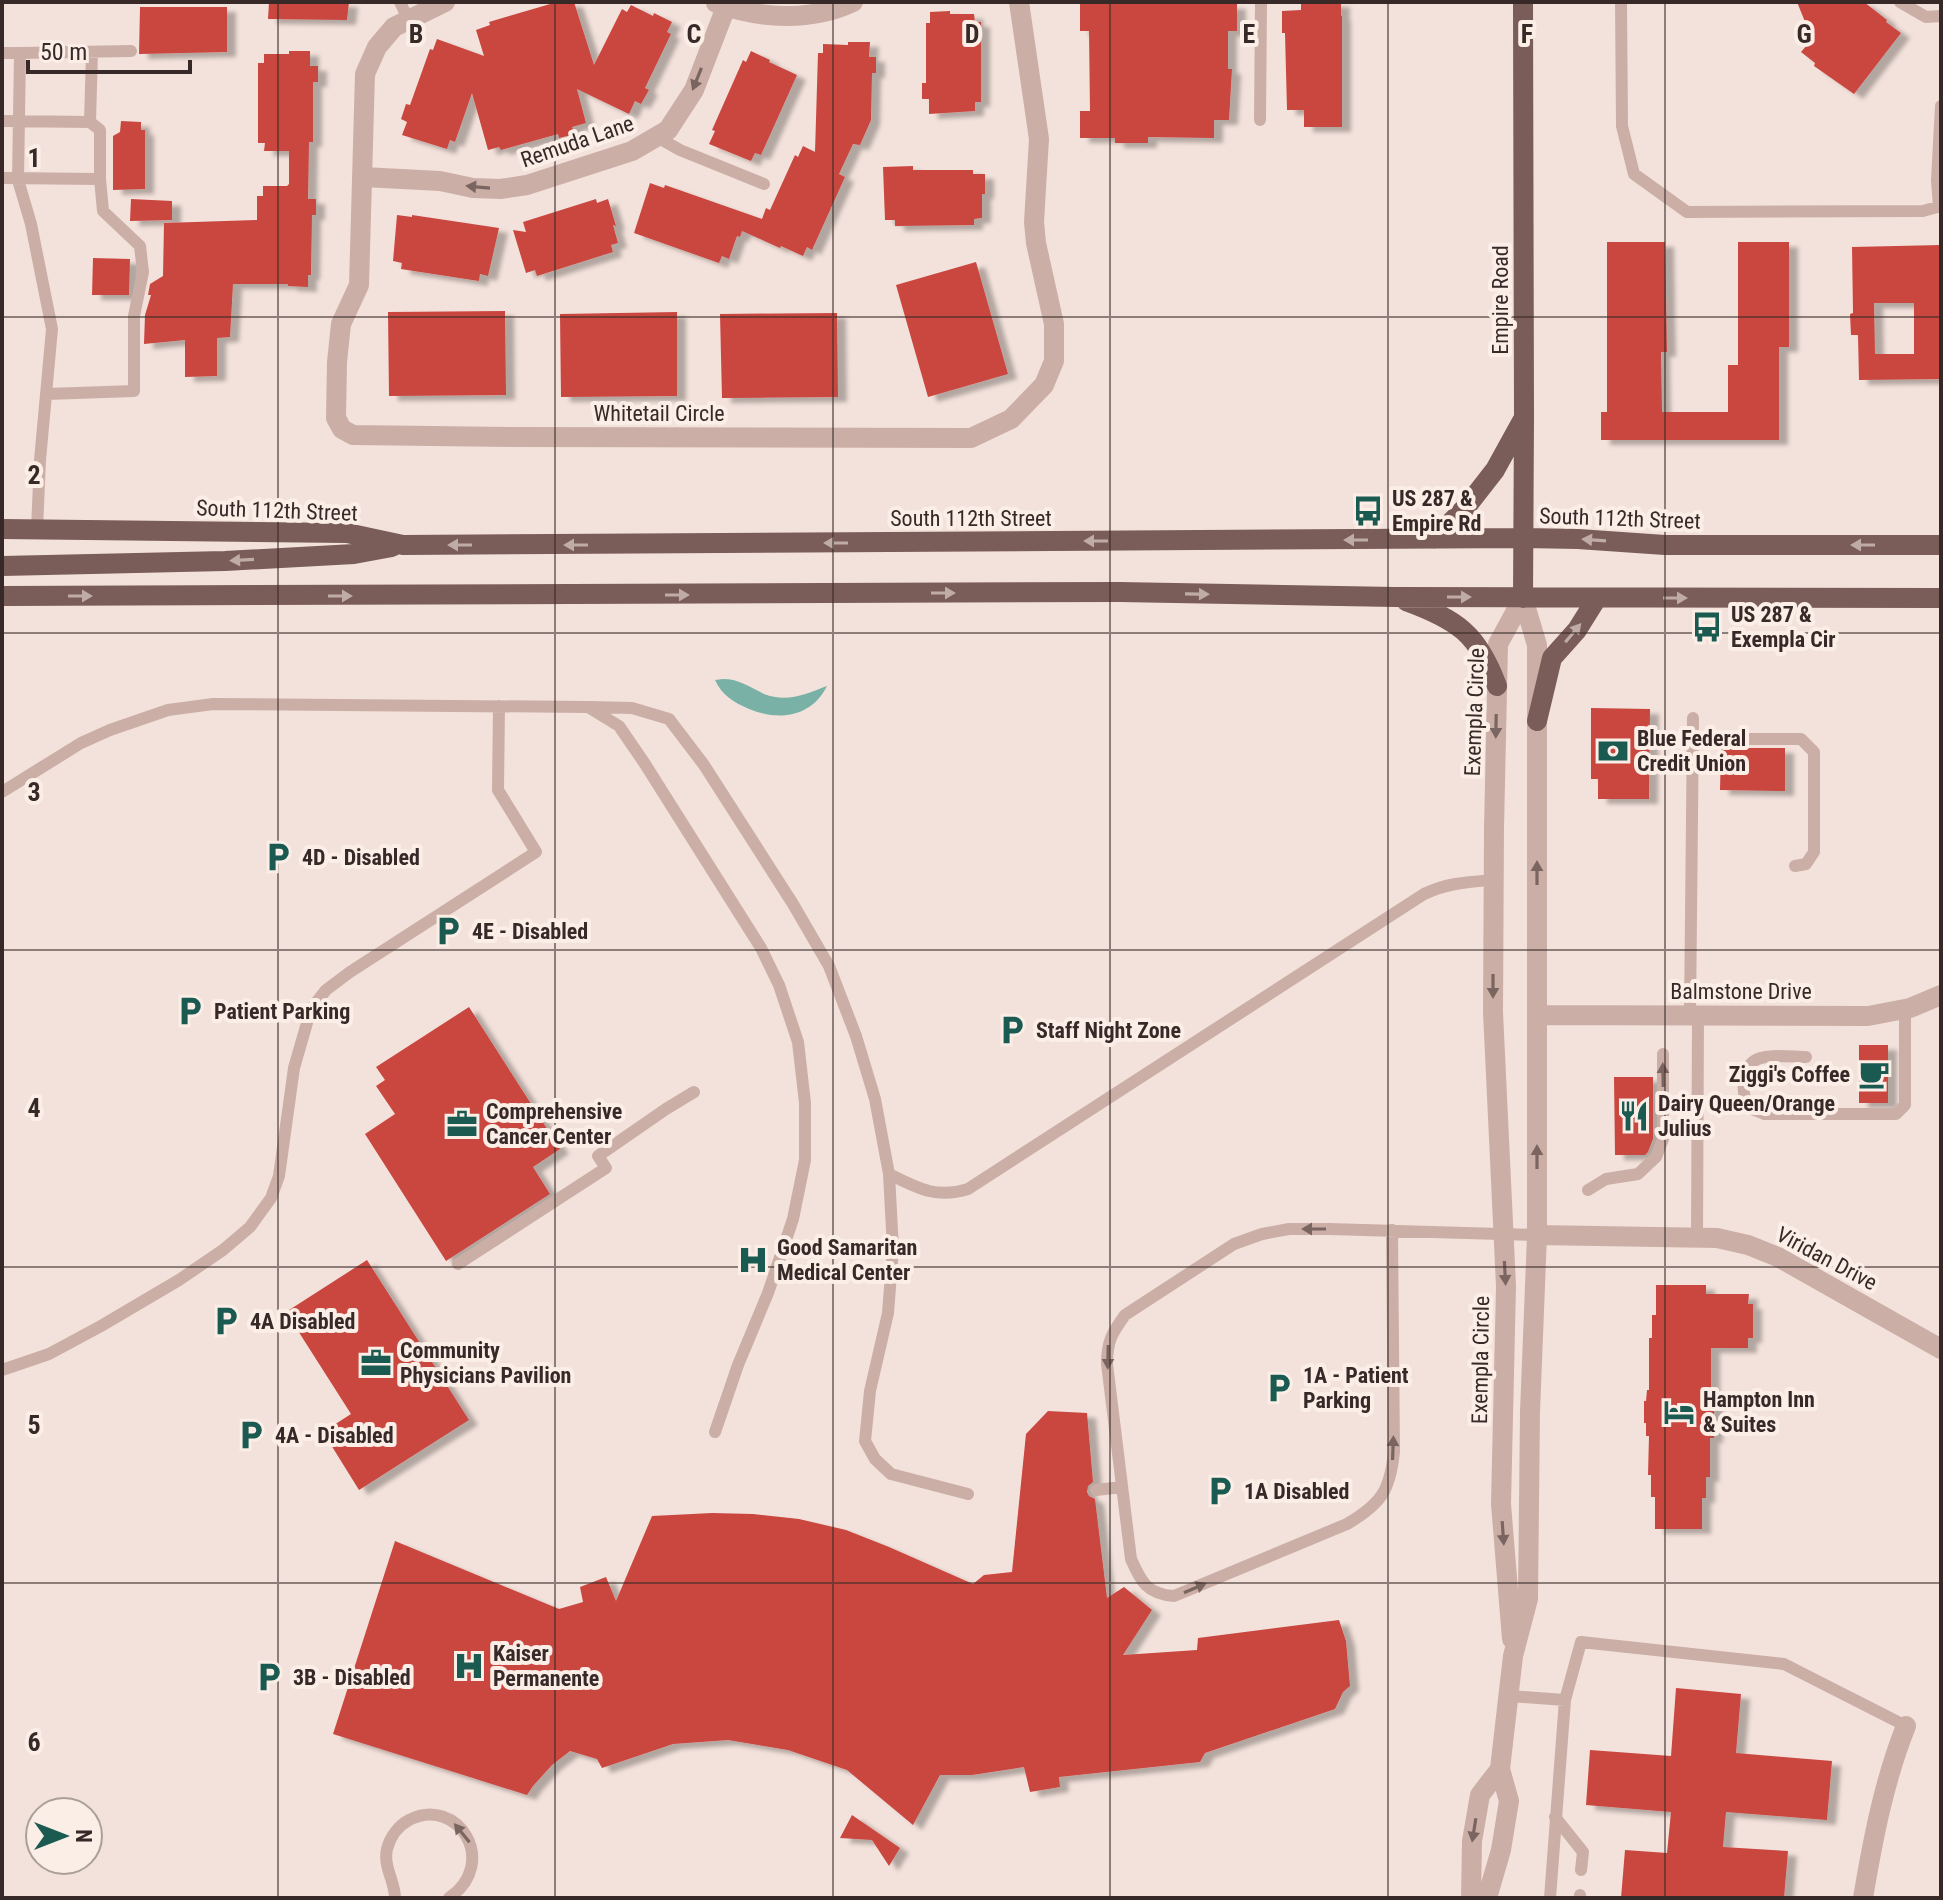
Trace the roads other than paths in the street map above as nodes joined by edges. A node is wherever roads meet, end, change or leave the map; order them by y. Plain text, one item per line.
1 (445, 2) edge
2 (853, 2) edge
3 (1019, 2) edge
4 (1261, 2) edge
5 (1523, 2) edge
6 (1621, 2) edge
7 (1900, 2) edge
8 (720, 4) edge
9 (404, 11) edge
10 (1941, 16) edge
11 (131, 51) dead end
12 (92, 52) junction
13 (2, 53) edge
14 (20, 53) junction
15 (1941, 106) edge
16 (1260, 120) dead end
17 (2, 121) edge
18 (19, 122) junction
19 (90, 122) junction
20 (657, 137) junction
21 (363, 177) junction
22 (2, 178) edge
23 (18, 178) junction
24 (100, 179) junction
25 (764, 184) dead end
26 (1940, 206) edge
27 (47, 394) junction
28 (1524, 417) junction
29 (2, 529) edge
30 (37, 529) junction
31 (1523, 538) junction
32 (1434, 539) junction
33 (403, 545) junction
34 (1941, 545) edge
35 (2, 566) edge
36 (2, 596) edge
37 (1395, 597) junction
38 (1523, 598) junction
39 (1597, 598) junction
40 (1941, 598) edge
41 (1497, 686) junction
42 (499, 706) junction
43 (588, 707) junction
44 (1693, 718) dead end
45 (1537, 721) junction
46 (1693, 739) junction
47 (2, 792) edge
48 (1795, 866) dead end
49 (1493, 880) junction
50 (1941, 995) edge
51 (1905, 1009) junction
52 (1538, 1015) junction
53 (1694, 1015) junction
54 (1663, 1054) dead end
55 (1806, 1057) dead end
56 (694, 1092) dead end
57 (889, 1174) junction
58 (1588, 1190) dead end
59 (1392, 1230) junction
60 (1503, 1234) junction
61 (1537, 1235) junction
62 (1697, 1238) junction
63 (458, 1264) dead end
64 (1941, 1349) edge
65 (2, 1370) edge
66 (715, 1432) dead end
67 (1122, 1487) junction
68 (1096, 1490) dead end
69 (968, 1494) dead end
70 (1513, 1656) junction
71 (1509, 1696) junction
72 (1565, 1700) junction
73 (1906, 1726) joint
74 (1500, 1769) junction
75 (1555, 1817) junction
76 (1581, 1870) dead end
77 (395, 1898) edge
78 (449, 1898) edge
79 (1471, 1898) edge
80 (1487, 1898) edge
81 (1550, 1898) edge
82 (1863, 1898) edge

1 - 9 street, Whitetail Circle
2 - 8 street
3 - 21 street, Whitetail Circle
4 - 16 lane
5 - 28 main road, Empire Road
6 - 26 lane
7 - 10 lane
8 -> 20 street, Remuda Lane
9 - 21 street, Whitetail Circle
11 - 12 lane
12 - 14 lane
12 - 19 lane
13 - 14 lane
14 - 18 lane
15 - 26 lane
17 - 18 lane
18 - 19 lane
18 - 23 lane
19 - 24 lane
20 -> 21 street, Remuda Lane
20 - 25 lane
22 - 23 lane
23 - 24 lane
23 - 27 lane
24 - 27 lane
27 - 30 lane
28 - 31 main road, Empire Road
28 - 32 main road
29 - 30 main road, South 112th Street
30 - 33 main road, South 112th Street
31 - 32 main road, South 112th Street
34 -> 31 main road, South 112th Street
31 - 38 main road, Empire Road
32 -> 33 main road, South 112th Street
33 -> 35 main road
36 -> 37 main road
37 -> 38 main road
37 - 41 main road
38 - 39 main road
38 - 41 street, Exempla Circle
38 - 45 street, Exempla Circle
39 -> 40 main road
45 -> 39 main road
41 -> 49 street, Exempla Circle
42 - 43 lane
42 - 47 lane
42 - 65 lane
43 - 57 lane
43 - 66 lane
44 - 46 lane
52 -> 45 street, Exempla Circle
46 - 48 lane
46 - 53 lane
49 - 57 lane
49 -> 60 street, Exempla Circle
50 - 51 street, Balmstone Drive
51 - 53 street, Balmstone Drive
51 - 55 lane
52 - 53 street, Balmstone Drive
61 -> 52 street, Exempla Circle
53 - 62 lane
58 -> 54 lane
56 - 63 lane
57 - 69 lane
59 - 60 lane
59 -> 67 lane
67 -> 59 lane
60 - 61 lane
60 -> 70 street, Exempla Circle
61 - 62 street, Viridan Drive
61 - 70 street, Exempla Circle
62 - 64 street, Viridan Drive
67 - 68 lane
70 - 71 street, Exempla Circle
71 - 72 lane
71 - 74 street, Exempla Circle
72 - 73 lane
72 - 75 lane
73 - 82 street
74 -> 79 street, Exempla Circle
74 - 80 street, Exempla Circle
75 - 76 lane
75 - 81 lane
78 -> 77 lane

